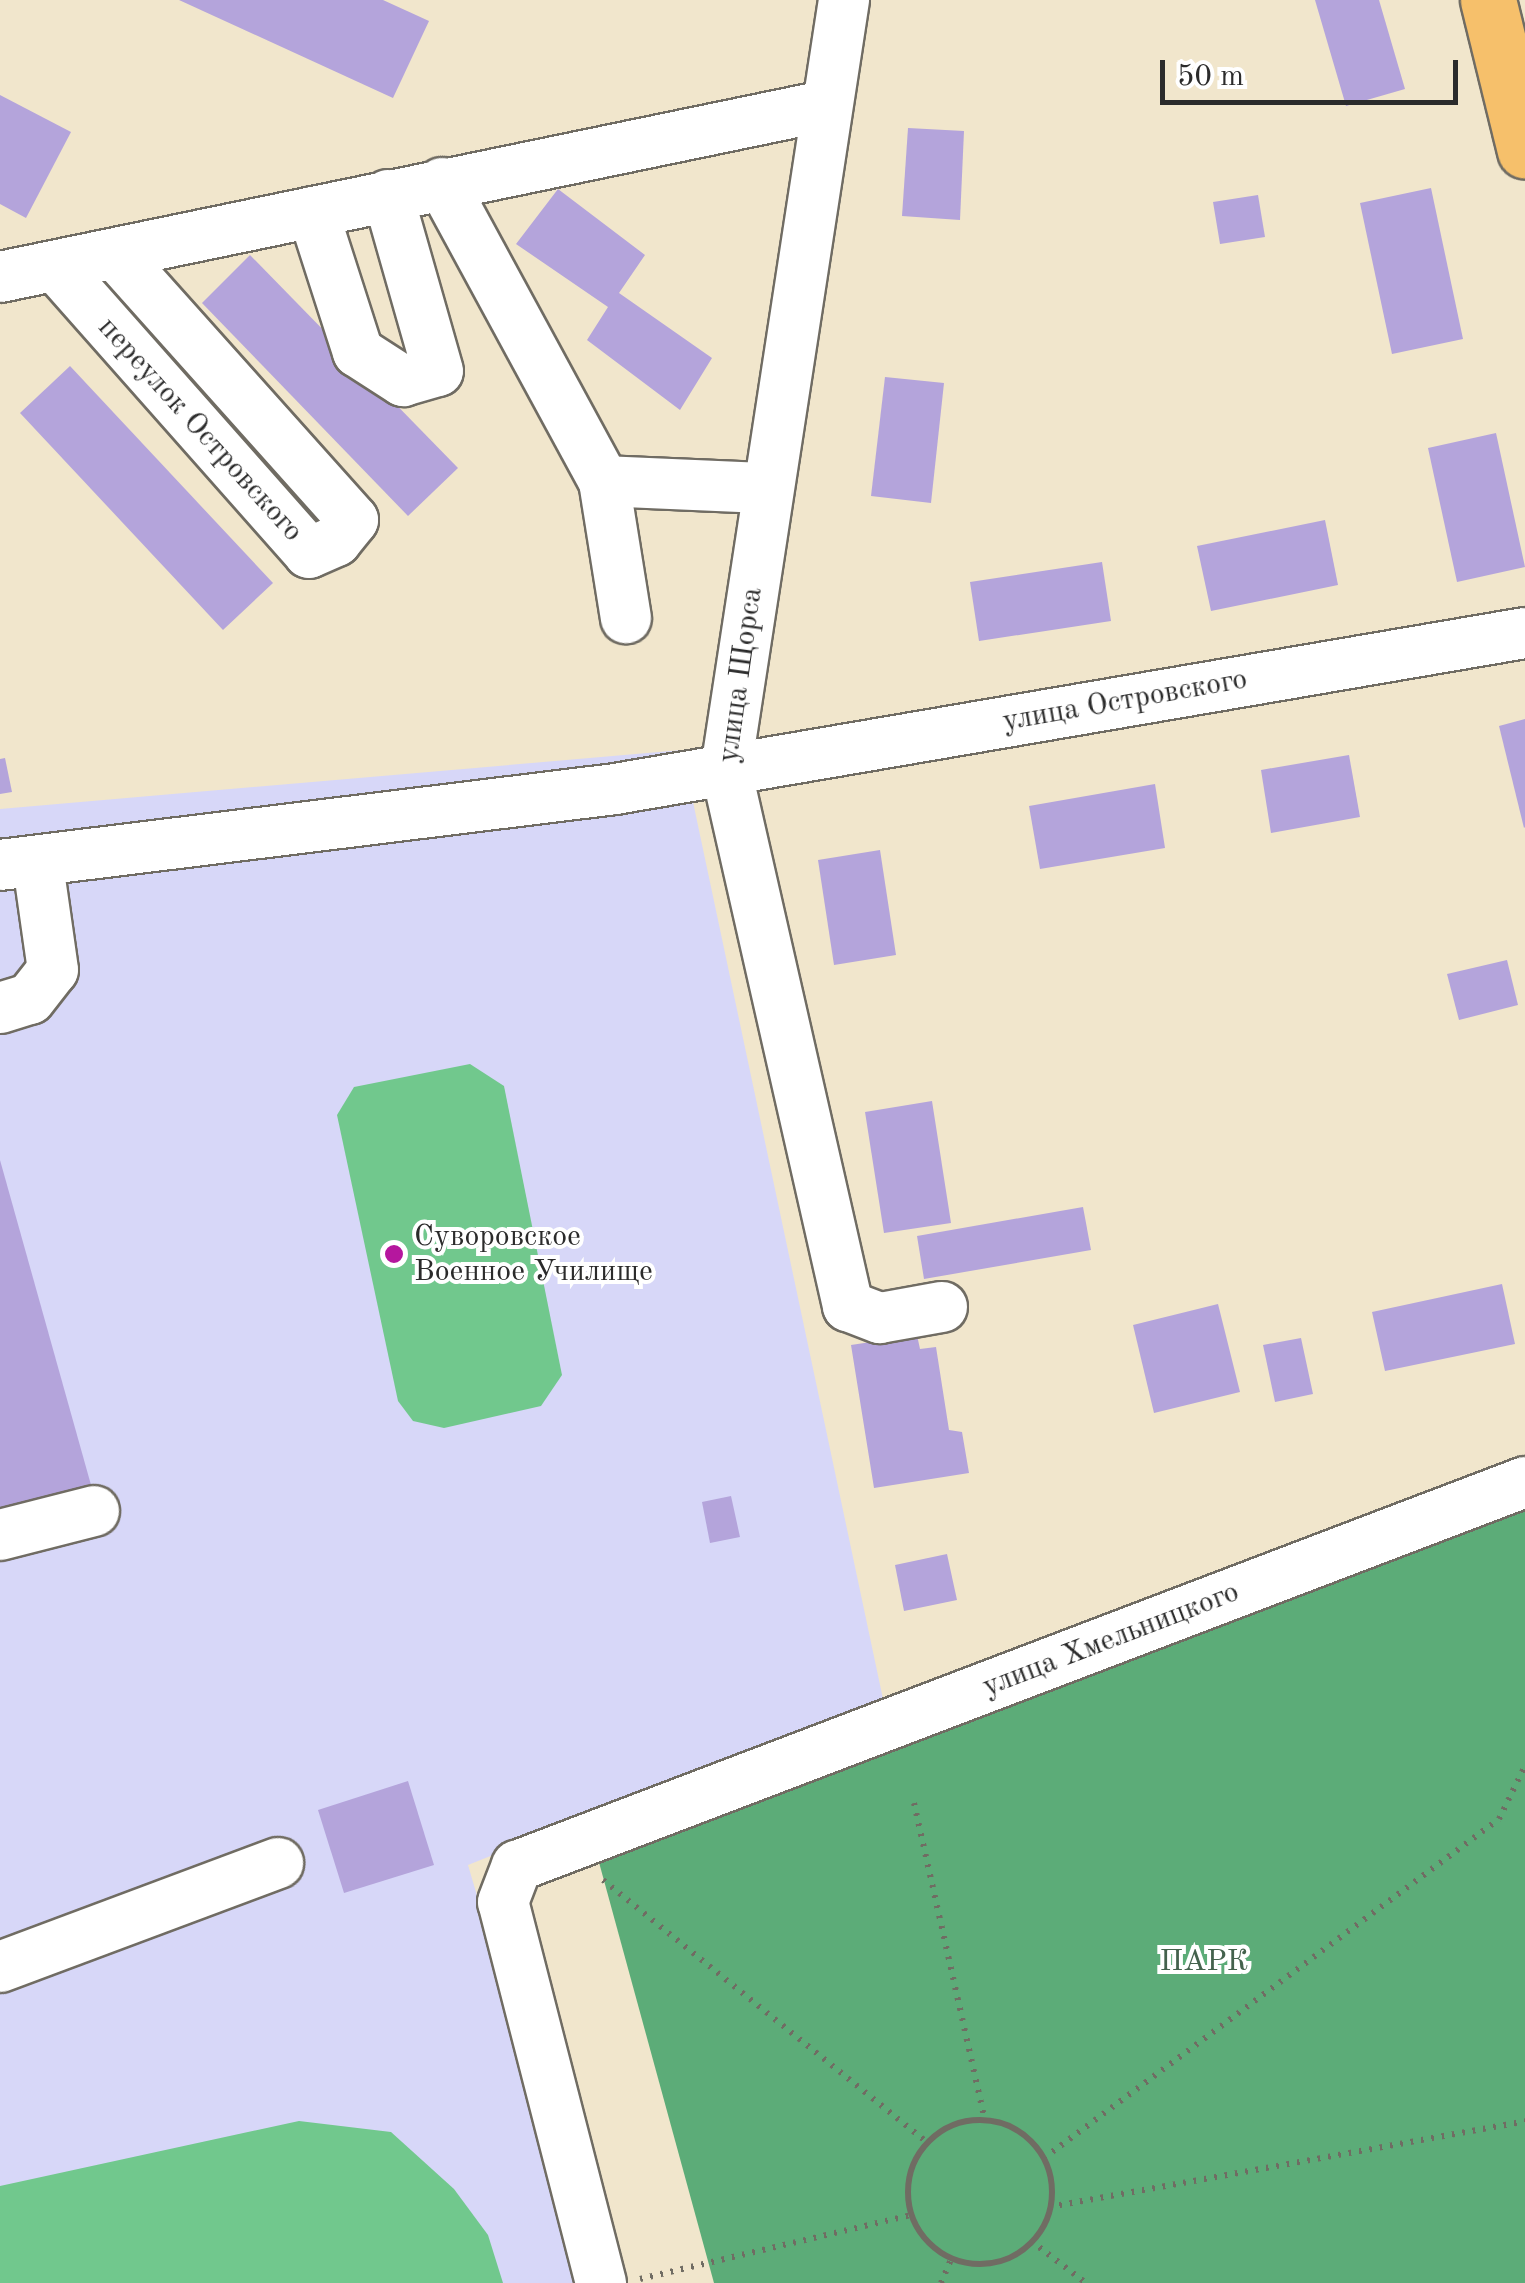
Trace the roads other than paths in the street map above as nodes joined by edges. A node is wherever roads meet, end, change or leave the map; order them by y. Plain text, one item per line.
1 (844, 0) edge
2 (1488, 0) edge
3 (824, 106) junction
4 (1525, 151) edge
5 (442, 183) junction
6 (388, 195) junction
7 (313, 212) junction
8 (117, 256) junction
9 (58, 269) junction
10 (0, 277) edge
11 (604, 480) junction
12 (767, 488) junction
13 (626, 618) dead end
14 (1525, 634) edge
15 (726, 769) junction
16 (19, 865) edge
17 (0, 1008) edge
18 (942, 1307) dead end
19 (1525, 1482) edge
20 (94, 1511) dead end
21 (0, 1536) edge
22 (278, 1863) dead end
23 (0, 1968) edge
24 (611, 2282) edge

1 - 3 street, улица Щорса
2 - 4 main road
3 - 5 street
3 - 12 street, улица Щорса
5 - 6 street
5 - 11 street
6 - 7 street
6 - 7 street
7 - 8 street
8 - 9 street
8 - 9 street, переулок Островского
9 - 10 street
11 - 12 street
11 - 13 street
12 - 15 street, улица Щорса
14 - 15 street, улица Островского
15 - 16 street, улица Островского
15 - 18 street, улица Щорса
16 - 17 street
19 - 24 street, улица Хмельницкого
20 - 21 street
22 - 23 street

